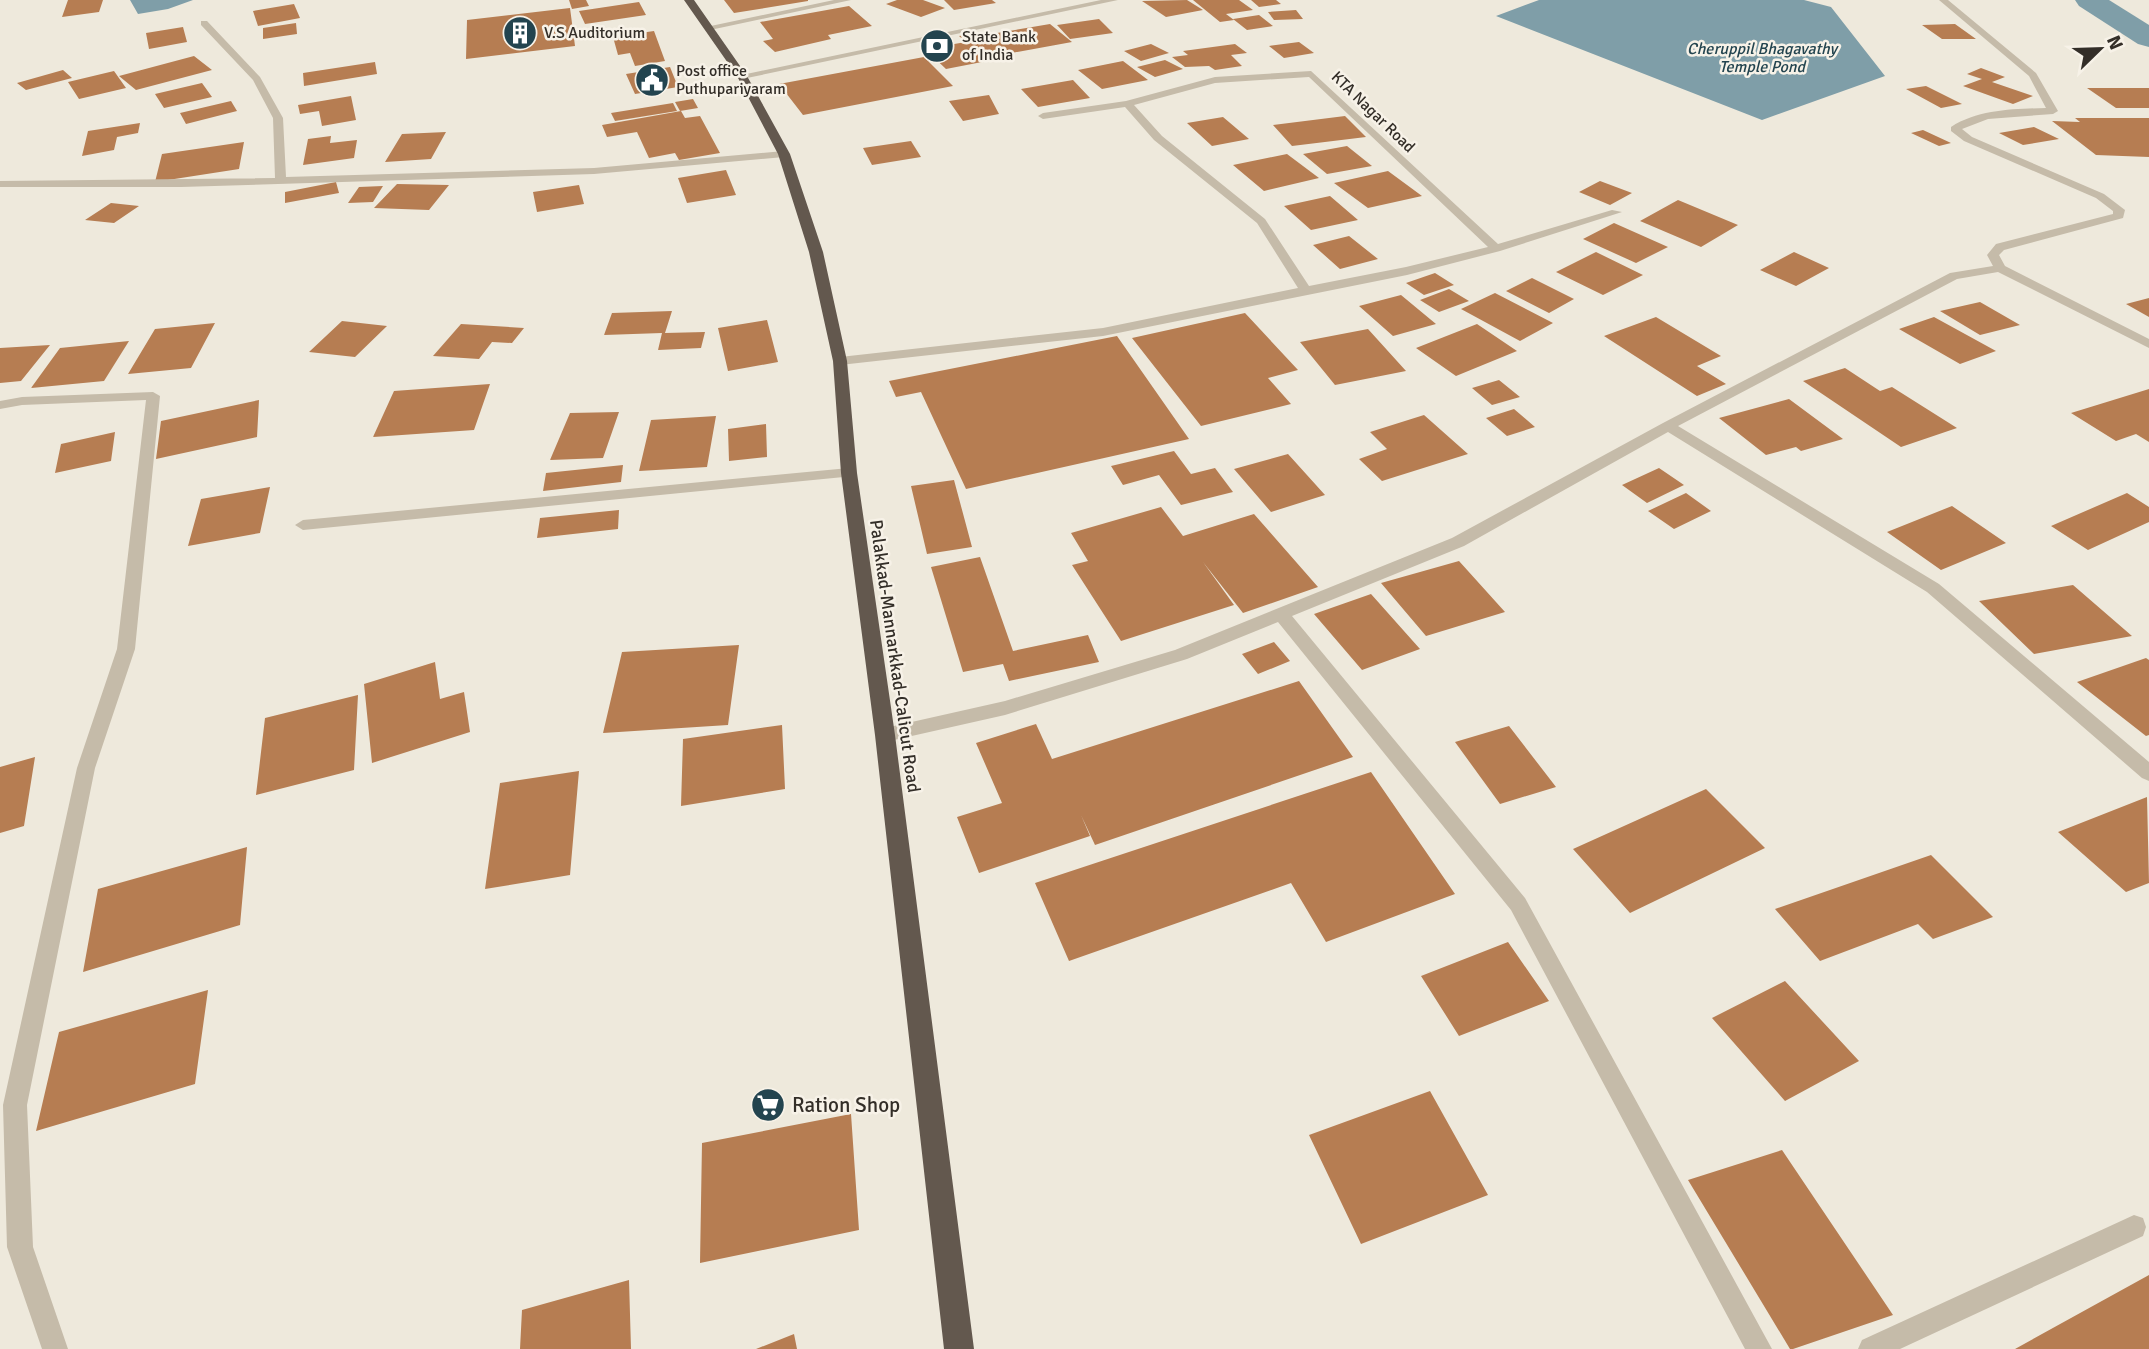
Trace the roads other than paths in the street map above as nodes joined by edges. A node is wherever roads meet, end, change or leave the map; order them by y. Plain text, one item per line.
1 (689, 0) edge
2 (847, 0) edge
3 (1114, 0) edge
4 (1943, 0) edge
5 (204, 23) dead end
6 (710, 27) junction
7 (743, 76) junction
8 (1127, 104) junction
9 (1043, 116) dead end
10 (784, 154) junction
11 (281, 181) junction
12 (0, 184) edge
13 (1616, 212) dead end
14 (1496, 248) junction
15 (2000, 268) junction
16 (1306, 290) junction
17 (2149, 344) edge
18 (840, 361) junction
19 (0, 405) edge
20 (1668, 426) junction
21 (849, 473) junction
22 (303, 525) dead end
23 (1281, 614) junction
24 (885, 735) junction
25 (2149, 773) edge
26 (2134, 1227) dead end
27 (55, 1349) edge
28 (959, 1349) edge
29 (1759, 1349) edge
30 (1871, 1349) edge

1 - 6 highway, Palakkad-Mannarkkad-Calicut Road
2 - 6 street
3 - 7 street
4 - 15 street
5 - 11 street
6 - 7 highway, Palakkad-Mannarkkad-Calicut Road
7 - 10 highway, Palakkad-Mannarkkad-Calicut Road
8 - 9 street, KTA Nagar Road
8 - 14 street, KTA Nagar Road
8 - 16 street
10 - 11 street
10 - 18 highway, Palakkad-Mannarkkad-Calicut Road
11 - 12 street
13 - 14 street
14 - 16 street
15 - 17 street
15 - 20 street
16 - 18 street
18 - 21 highway, Palakkad-Mannarkkad-Calicut Road
19 - 27 street
20 - 23 street
20 - 25 street
21 - 22 street
21 - 24 highway, Palakkad-Mannarkkad-Calicut Road
23 - 24 street
23 - 29 street
24 - 28 highway, Palakkad-Mannarkkad-Calicut Road
26 - 30 street

